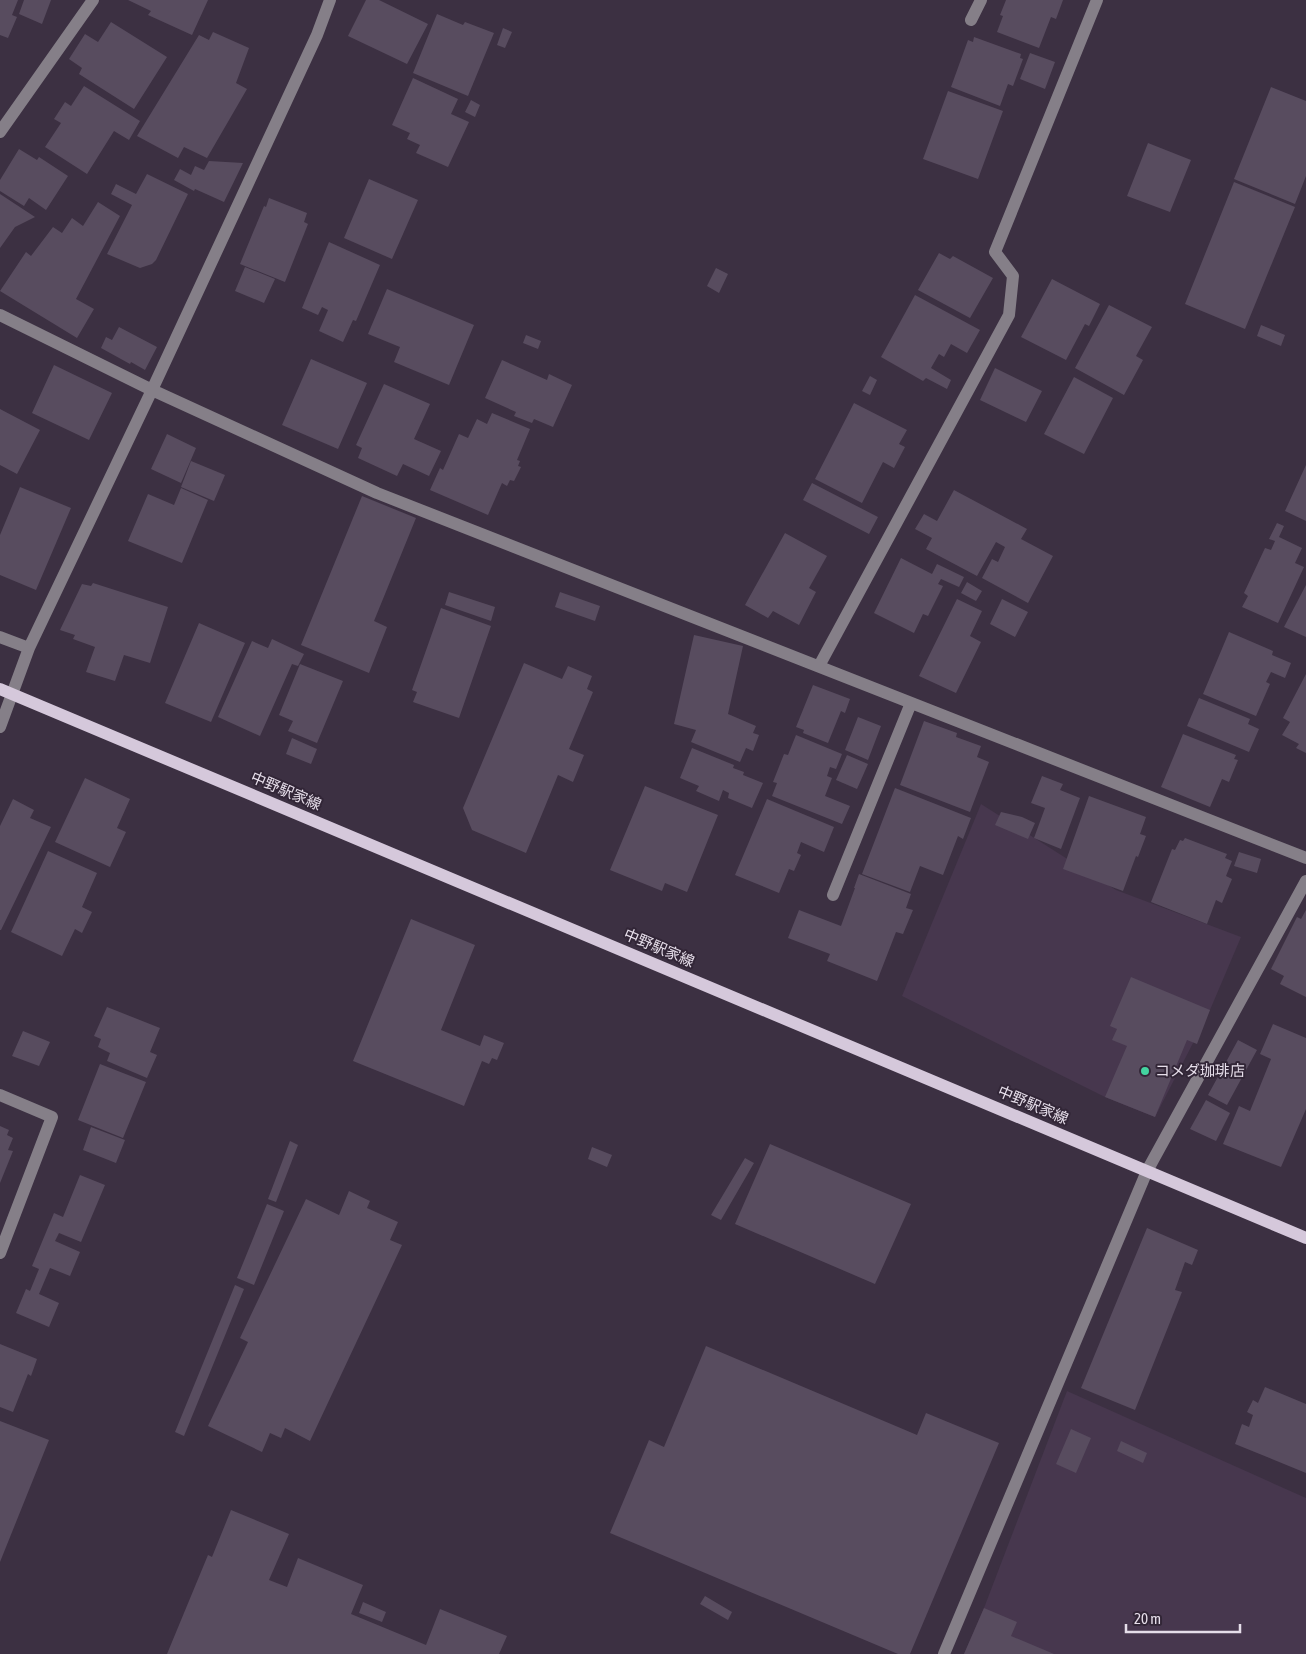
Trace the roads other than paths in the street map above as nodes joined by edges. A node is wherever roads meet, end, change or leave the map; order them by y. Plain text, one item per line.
1 (93, 0) edge
2 (330, 0) edge
3 (981, 0) edge
4 (1097, 0) edge
5 (971, 20) dead end
6 (0, 132) edge
7 (0, 315) edge
8 (152, 390) junction
9 (0, 636) edge
10 (29, 648) junction
11 (820, 666) junction
12 (6, 691) edge
13 (911, 703) junction
14 (0, 727) edge
15 (1306, 858) edge
16 (1306, 881) edge
17 (833, 895) dead end
18 (0, 1095) edge
19 (1147, 1171) junction
20 (1306, 1238) edge
21 (0, 1253) edge
22 (944, 1654) edge

1 - 6 street
2 - 8 street
3 - 5 street
4 - 11 street
7 - 8 street
8 - 10 street
8 - 11 street
9 - 10 street
10 - 12 street
11 - 13 street
12 - 14 street
12 - 19 main road, 中野駅家線
13 - 15 street
13 - 17 street
16 - 19 street
18 - 21 street
19 - 20 main road, 中野駅家線
19 - 22 street

